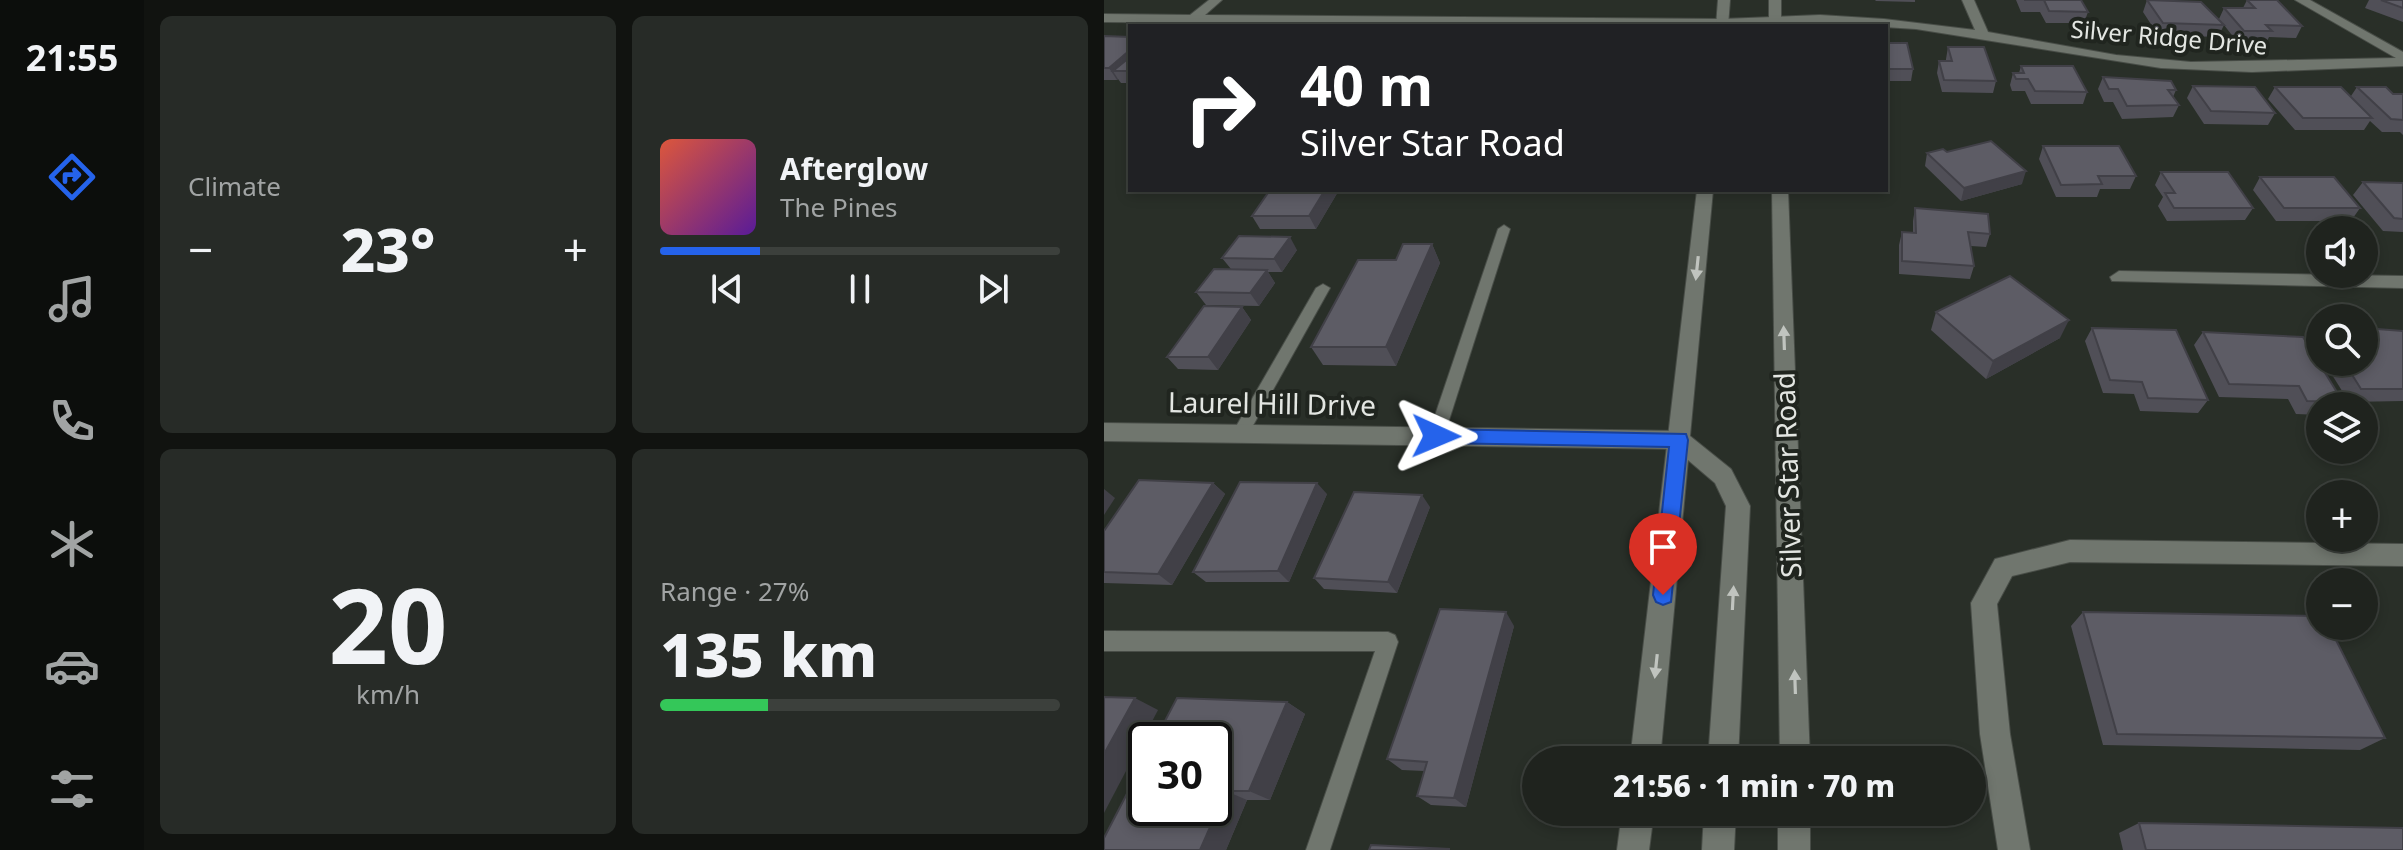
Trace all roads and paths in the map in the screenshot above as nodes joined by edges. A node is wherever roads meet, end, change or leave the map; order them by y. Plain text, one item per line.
1 (1216, 0) edge
2 (1724, 0) edge
3 (1775, 0) edge
4 (1968, 0) edge
5 (2301, 0) edge
6 (1104, 18) edge
7 (1193, 19) junction
8 (1775, 22) edge
9 (1696, 24) edge
10 (1722, 24) edge
11 (1740, 24) edge
12 (1933, 28) junction
13 (1888, 31) edge
14 (1983, 35) junction
15 (2403, 59) edge
16 (1705, 192) edge
17 (1780, 192) edge
18 (1504, 229) dead end
19 (2119, 277) dead end
20 (2403, 282) edge
21 (1323, 288) dead end
22 (1104, 432) edge
23 (1240, 434) junction
24 (1436, 436) junction
25 (1679, 440) junction
26 (2403, 555) edge
27 (1104, 641) edge
28 (1646, 746) edge
29 (1724, 746) edge
30 (1795, 746) edge
31 (1636, 826) edge
32 (1719, 826) edge
33 (1794, 826) edge
34 (1318, 850) edge
35 (1633, 850) edge
36 (1718, 850) edge
37 (1794, 850) edge
38 (2014, 850) edge

1 - 7 street
2 - 10 street
3 - 8 street
4 - 14 street
5 - 15 street
6 - 7 street
7 - 9 street
8 - 11 street, Silver Ridge Drive
8 - 12 street, Silver Ridge Drive
12 - 13 street, Silver Ridge Drive
12 - 14 street, Silver Ridge Drive
14 - 15 street, Silver Ridge Drive
16 -> 25 street
30 -> 17 street, Silver Star Road
18 - 24 lane
19 - 20 street
21 - 23 lane
22 - 23 street, Laurel Hill Drive
23 - 24 street, Laurel Hill Drive
24 - 25 street, Laurel Hill Drive
25 -> 28 street
29 -> 25 street
26 - 38 street
27 - 34 lane
31 - 35 street
32 - 36 street
33 - 37 street

